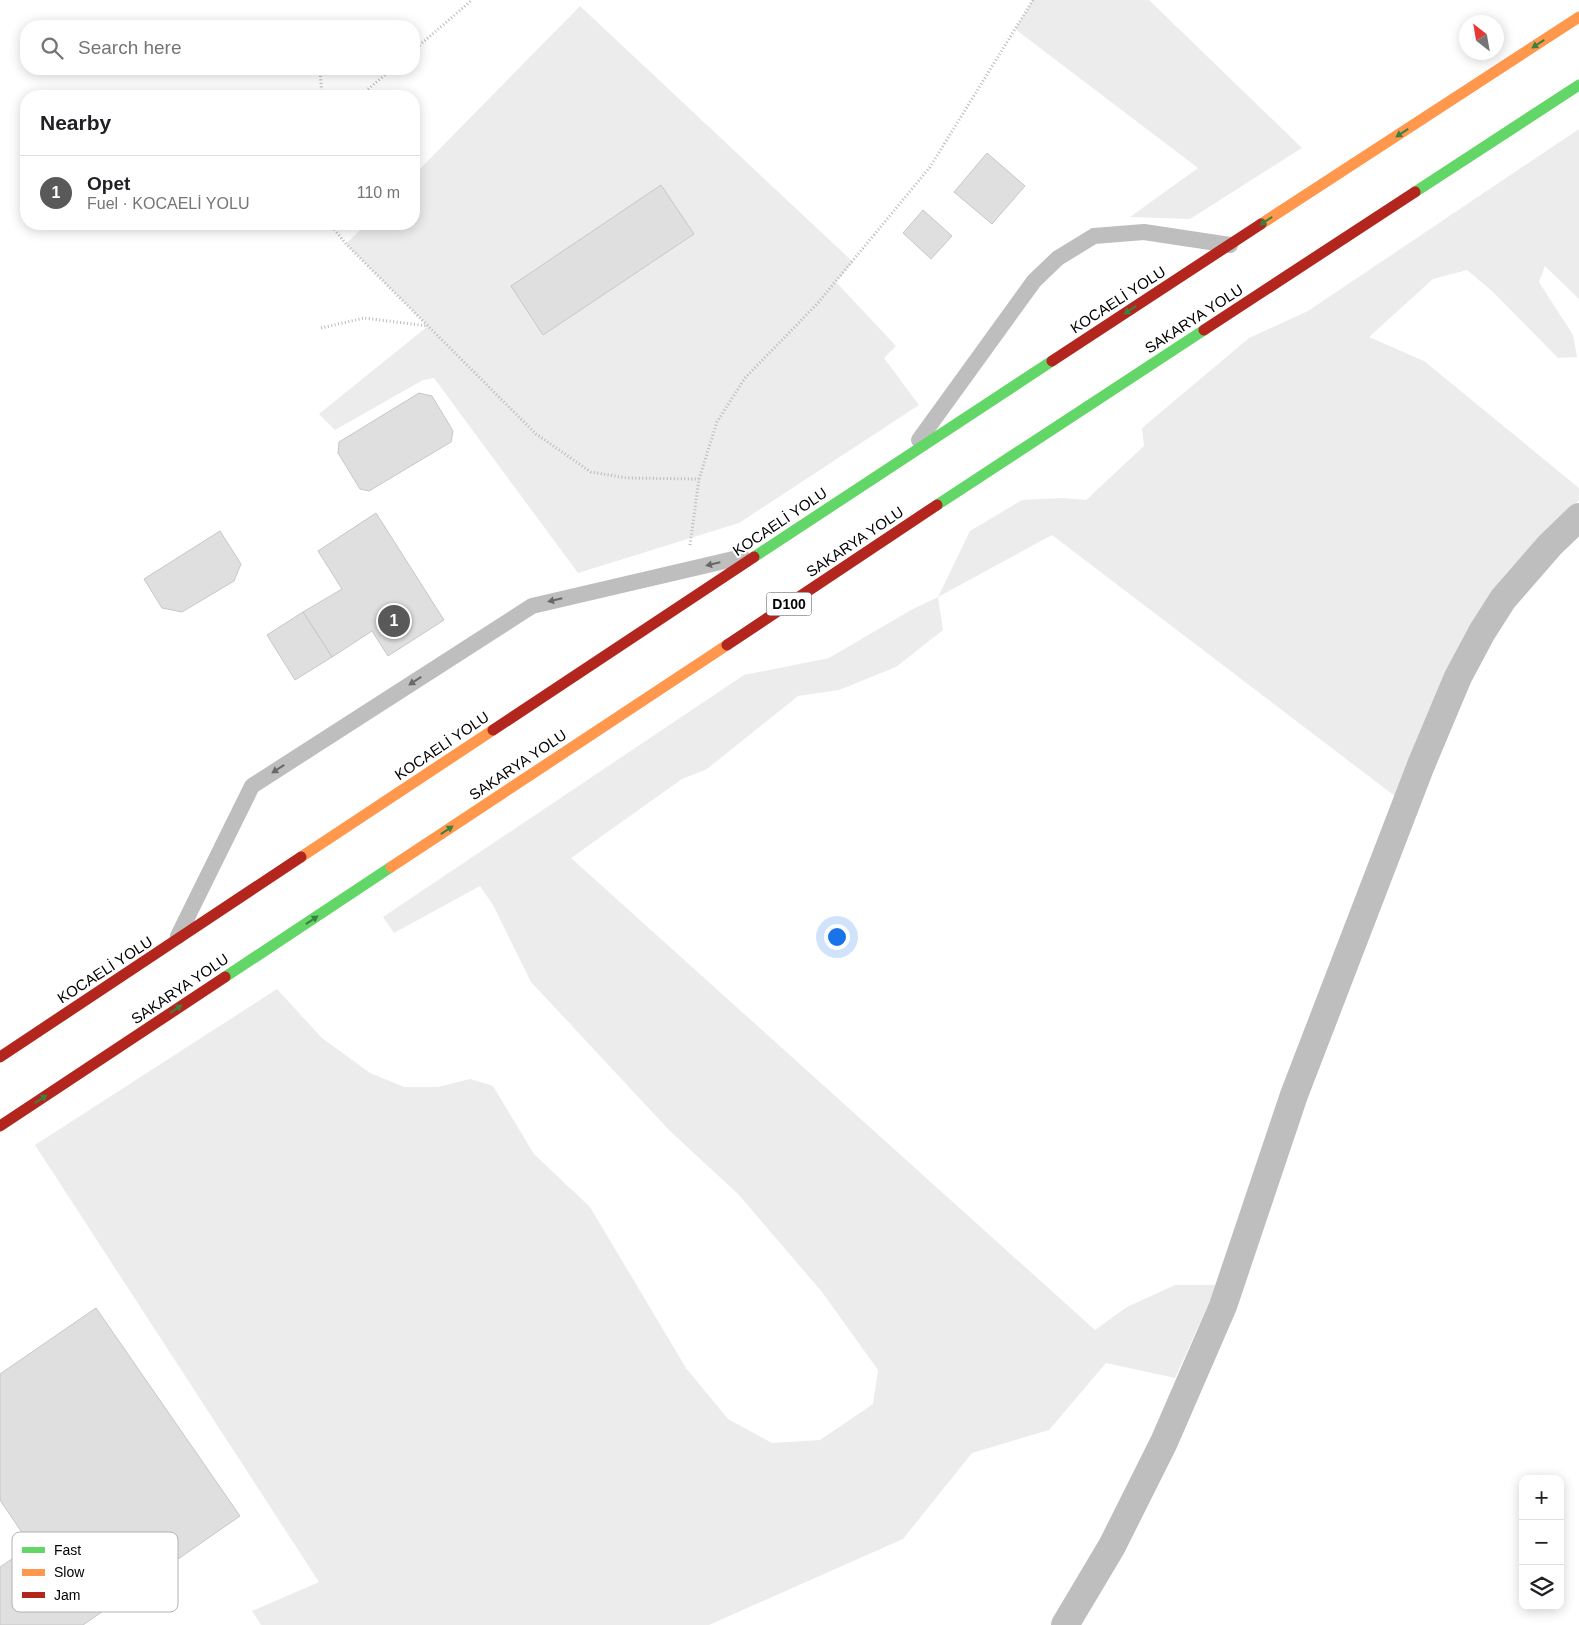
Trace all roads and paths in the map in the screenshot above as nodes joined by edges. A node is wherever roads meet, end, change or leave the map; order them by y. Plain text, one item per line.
1 (472, 0) edge
2 (1033, 0) edge
3 (1579, 17) edge
4 (420, 45) edge
5 (320, 75) edge
6 (385, 75) edge
7 (1579, 85) edge
8 (322, 90) edge
9 (367, 90) edge
10 (335, 230) edge
11 (1230, 245) junction
12 (428, 326) junction
13 (321, 328) dead end
14 (908, 456) junction
15 (699, 479) junction
16 (1579, 517) edge
17 (761, 553) junction
18 (686, 570) junction
19 (176, 941) junction
20 (0, 1057) edge
21 (0, 1126) edge
22 (1064, 1625) edge

1 - 4 path
2 - 15 path
3 -> 11 highway, KOCAELİ YOLU
5 - 8 path
6 - 9 path
21 -> 7 highway, SAKARYA YOLU / D100
10 - 12 path
11 -> 14 highway, KOCAELİ YOLU
11 - 14 lane
12 - 13 path
12 - 15 path
14 - 17 highway, KOCAELİ YOLU
15 - 18 path
16 - 22 street
17 -> 18 lane
17 - 19 highway, KOCAELİ YOLU
18 -> 19 lane
19 - 20 highway, KOCAELİ YOLU

